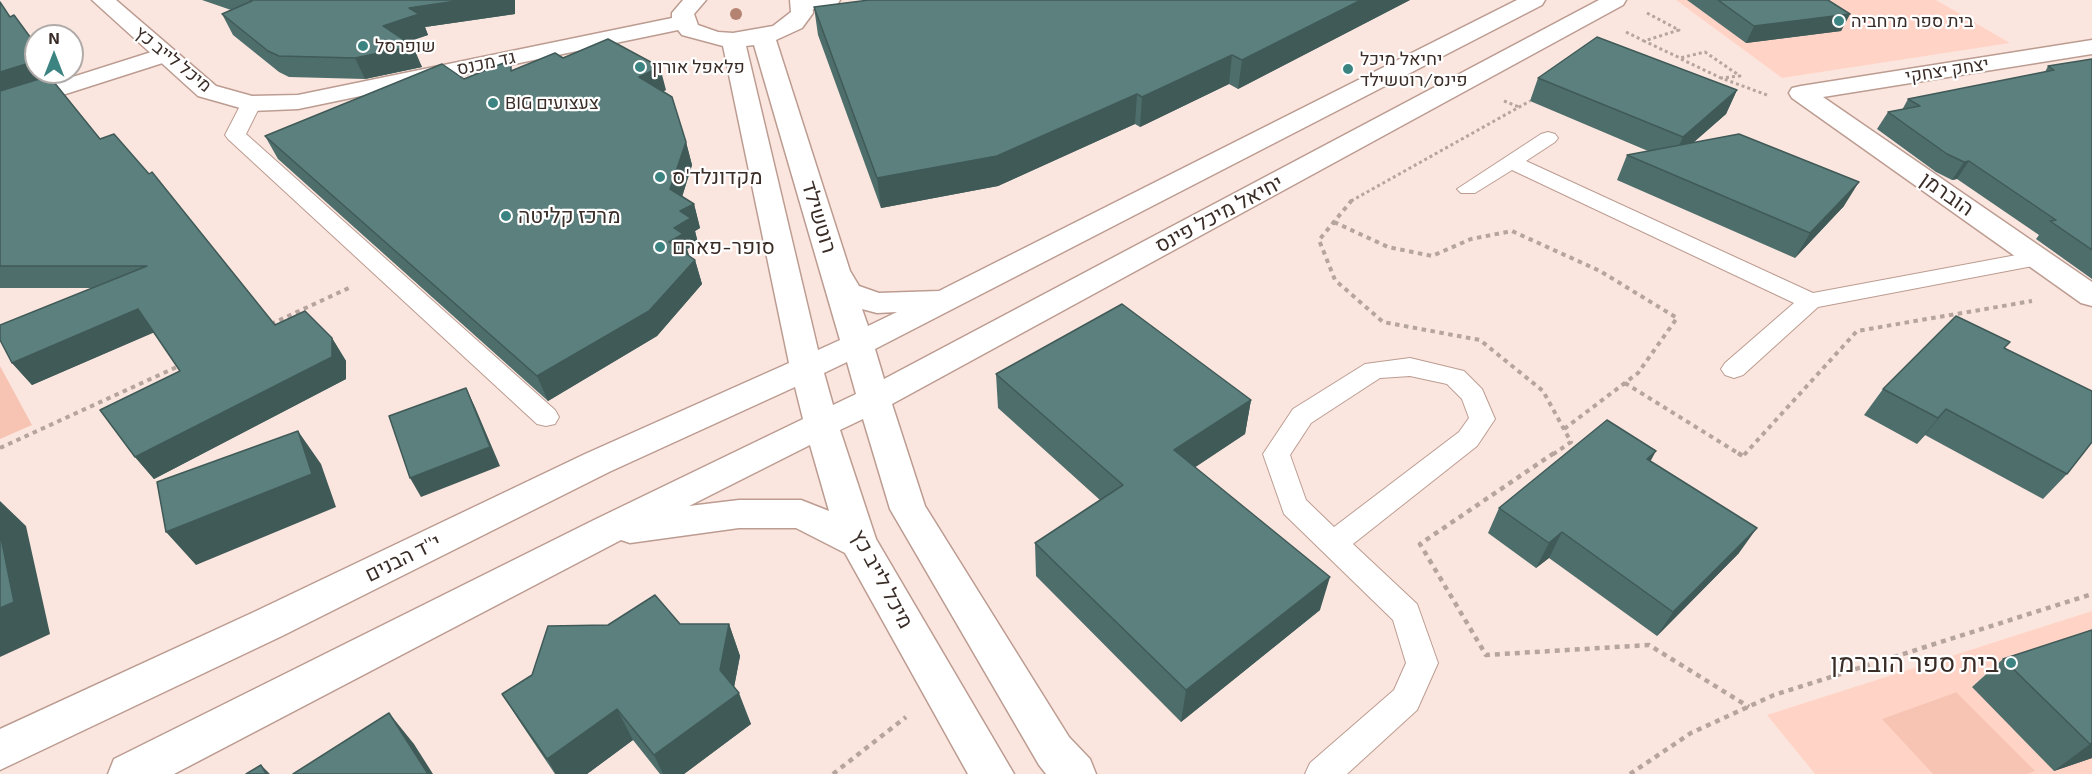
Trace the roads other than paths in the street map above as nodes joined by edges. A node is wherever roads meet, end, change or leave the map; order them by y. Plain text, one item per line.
1 (104, 0) edge
2 (695, 0) edge
3 (829, 0) edge
4 (1534, 0) edge
5 (1615, 0) edge
6 (802, 2) edge
7 (684, 22) junction
8 (763, 37) junction
9 (733, 40) junction
10 (2092, 46) edge
11 (164, 55) junction
12 (1802, 93) joint
13 (251, 104) junction
14 (0, 108) edge
15 (1548, 138) dead end
16 (1511, 162) junction
17 (1468, 189) dead end
18 (2038, 258) junction
19 (838, 276) junction
20 (2089, 293) edge
21 (947, 298) junction
22 (1811, 301) junction
23 (860, 344) junction
24 (806, 368) junction
25 (1734, 369) dead end
26 (876, 398) junction
27 (546, 417) dead end
28 (822, 424) junction
29 (607, 530) junction
30 (858, 542) junction
31 (1334, 543) junction
32 (0, 750) edge
33 (130, 774) edge
34 (992, 774) edge
35 (1074, 774) edge
36 (1322, 774) edge

1 - 11 street, מיכל לייב כץ
2 - 7 street
3 - 6 street
4 - 21 street
5 - 26 street, יחיאל מיכל פינס
6 - 8 street
7 - 9 street
7 - 13 street, גד מכנס
8 - 9 street
8 - 19 street, רוטשילד
9 - 24 street, רוטשילד
10 - 12 street, יצחק יצחקי
11 - 13 street, מיכל לייב כץ
11 - 14 street
12 - 18 street, הוברמן
13 - 27 lane
15 - 16 lane
16 - 17 lane
16 - 22 lane
18 - 20 street, הוברמן
18 - 22 lane
19 - 21 street
19 - 23 street, רוטשילד
21 - 23 street
22 - 25 lane
23 - 24 street
23 - 26 street, רוטשילד
24 - 28 street, מיכל לייב כץ
24 - 32 street, י''ד הבנים
26 - 28 street, יחיאל מיכל פינס
26 - 35 street
28 - 29 street
28 - 30 street, מיכל לייב כץ
29 - 30 street
29 - 33 street
30 - 34 street, מיכל לייב כץ
31 - 31 lane
31 - 36 lane

